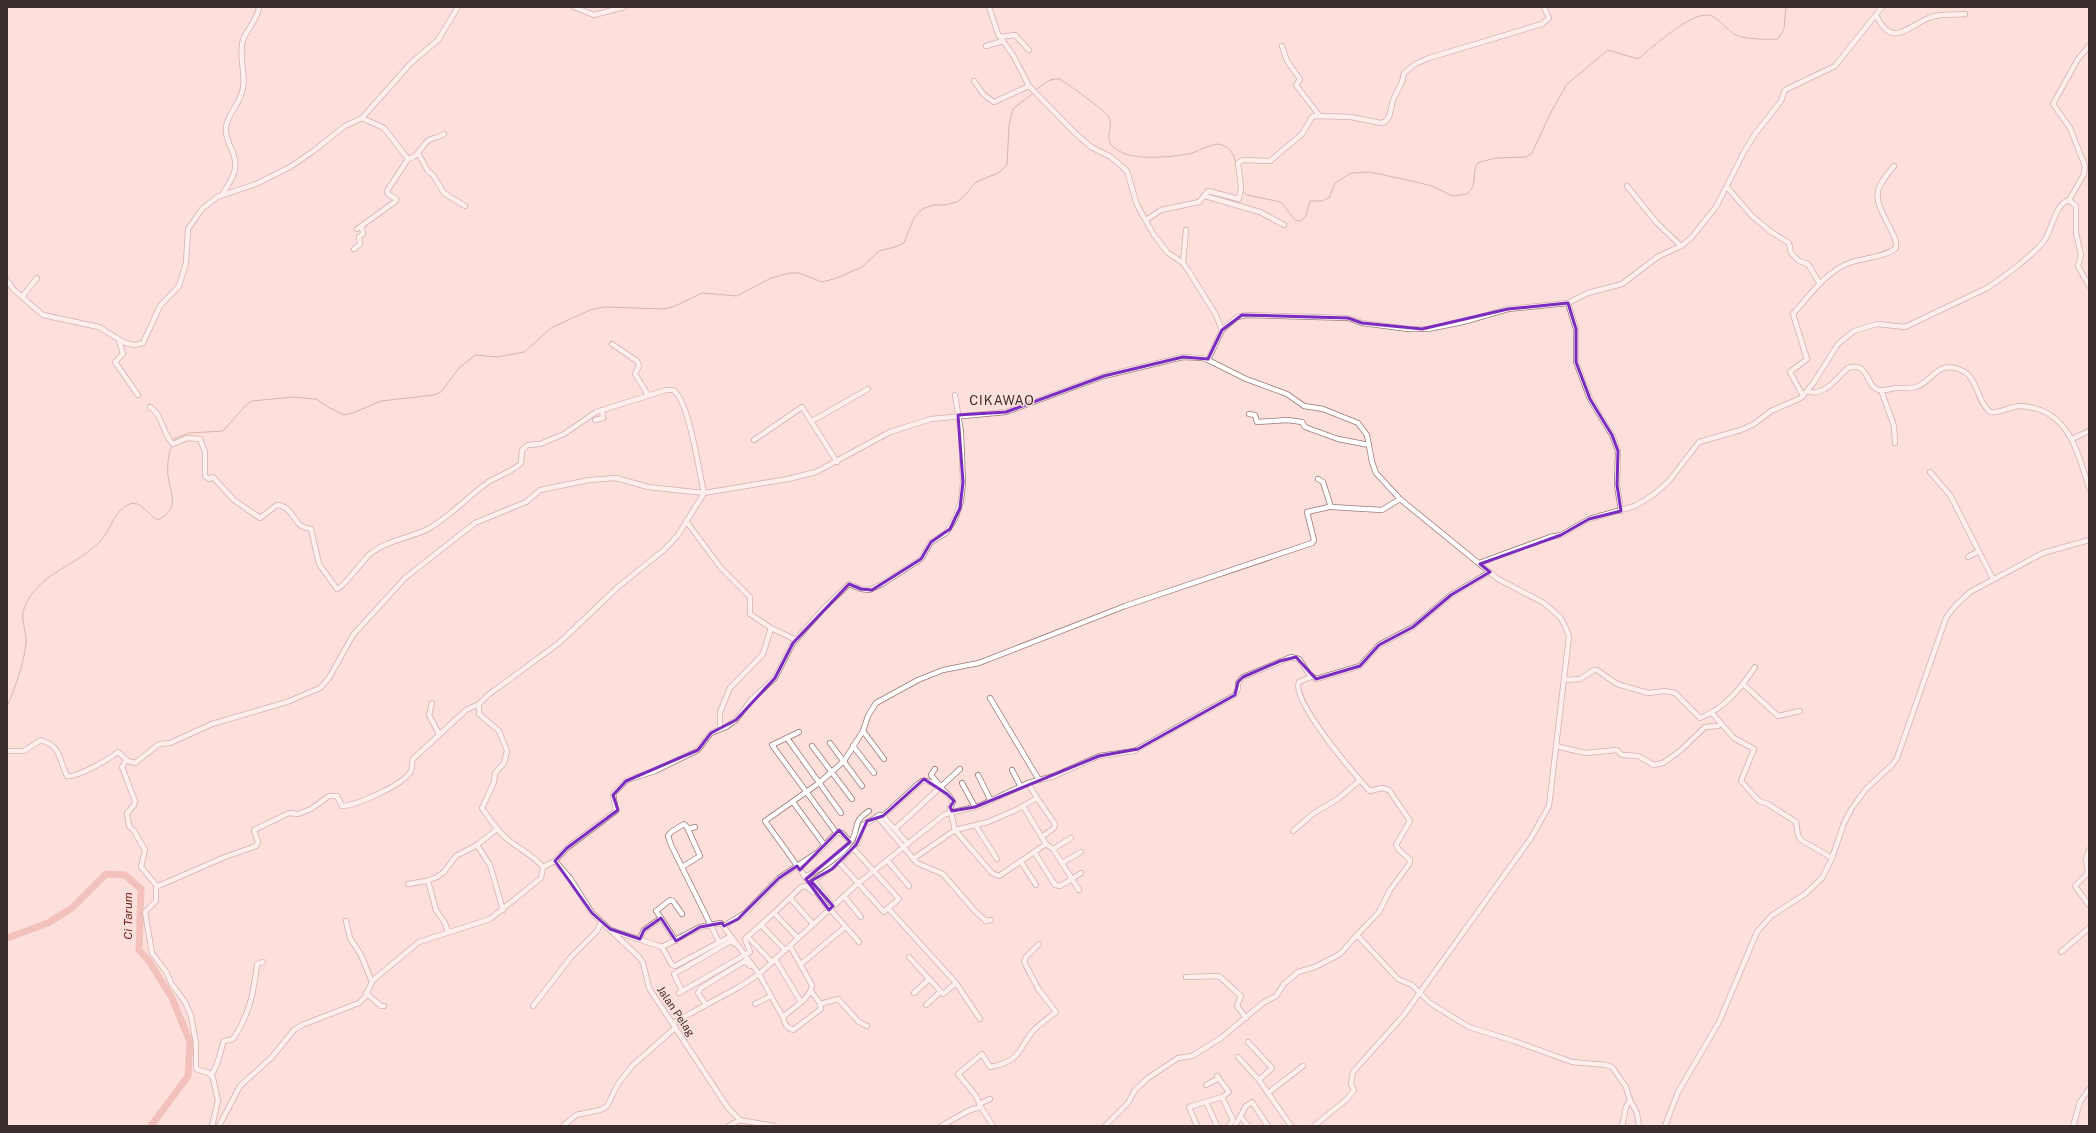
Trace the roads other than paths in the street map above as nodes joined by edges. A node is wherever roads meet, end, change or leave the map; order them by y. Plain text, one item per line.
1 (259, 7) edge
2 (458, 7) edge
3 (574, 7) edge
4 (624, 7) edge
5 (989, 7) edge
6 (1544, 7) edge
7 (1882, 7) edge
8 (1965, 14) dead end
9 (1876, 15) junction
10 (1001, 39) junction
11 (986, 46) dead end
12 (1282, 46) dead end
13 (2089, 46) edge
14 (1029, 50) dead end
15 (974, 81) dead end
16 (1029, 86) junction
17 (1318, 115) junction
18 (362, 118) junction
19 (444, 134) dead end
20 (418, 153) junction
21 (408, 159) junction
22 (1894, 166) dead end
23 (1627, 186) dead end
24 (1727, 187) junction
25 (222, 195) junction
26 (1205, 196) junction
27 (2069, 200) junction
28 (465, 206) dead end
29 (1146, 220) junction
30 (1284, 225) dead end
31 (362, 226) junction
32 (357, 229) dead end
33 (1186, 230) dead end
34 (1681, 246) junction
35 (354, 249) dead end
36 (1183, 263) junction
37 (37, 278) dead end
38 (7, 280) edge
39 (1820, 284) junction
40 (2089, 286) edge
41 (22, 297) junction
42 (1568, 303) junction
43 (1222, 330) junction
44 (120, 341) junction
45 (612, 344) dead end
46 (1208, 360) junction
47 (868, 389) dead end
48 (1881, 390) junction
49 (1807, 391) junction
50 (138, 395) dead end
51 (648, 395) junction
52 (955, 395) dead end
53 (1803, 396) junction
54 (150, 407) dead end
55 (602, 410) junction
56 (1249, 414) dead end
57 (958, 415) junction
58 (595, 420) dead end
59 (812, 421) junction
60 (2089, 431) edge
61 (2072, 439) junction
62 (754, 440) dead end
63 (1895, 443) dead end
64 (1369, 445) junction
65 (837, 462) junction
66 (1930, 472) dead end
67 (1318, 479) dead end
68 (2089, 488) edge
69 (704, 493) junction
70 (1400, 499) junction
71 (1329, 506) junction
72 (1621, 511) junction
73 (686, 521) junction
74 (2089, 540) edge
75 (1979, 551) junction
76 (1968, 557) dead end
77 (1479, 563) junction
78 (1490, 572) junction
79 (1993, 579) junction
80 (771, 628) junction
81 (796, 640) junction
82 (1755, 667) dead end
83 (1311, 677) junction
84 (1564, 680) junction
85 (1743, 684) junction
86 (990, 698) dead end
87 (432, 703) dead end
88 (479, 704) junction
89 (1800, 710) dead end
90 (1711, 712) junction
91 (1721, 724) junction
92 (720, 729) junction
93 (863, 731) junction
94 (799, 732) dead end
95 (439, 734) junction
96 (786, 738) junction
97 (830, 743) dead end
98 (812, 746) dead end
99 (853, 746) junction
100 (1556, 746) junction
101 (7, 751) edge
102 (884, 759) dead end
103 (126, 760) junction
104 (844, 761) junction
105 (935, 768) dead end
106 (960, 769) dead end
107 (1012, 770) dead end
108 (832, 772) junction
109 (874, 773) dead end
110 (978, 775) dead end
111 (1038, 780) junction
112 (1360, 780) junction
113 (819, 783) junction
114 (962, 783) dead end
115 (1028, 783) junction
116 (862, 786) dead end
117 (1021, 787) junction
118 (940, 788) junction
119 (806, 792) junction
120 (1036, 798) junction
121 (852, 799) dead end
122 (991, 801) junction
123 (793, 802) junction
124 (1023, 806) junction
125 (975, 807) junction
126 (869, 811) dead end
127 (952, 811) junction
128 (841, 813) dead end
129 (877, 816) junction
130 (883, 816) junction
131 (976, 826) junction
132 (695, 827) dead end
133 (497, 829) junction
134 (688, 829) junction
135 (895, 829) junction
136 (955, 830) junction
137 (1293, 831) dead end
138 (835, 832) dead end
139 (1043, 836) junction
140 (1071, 838) dead end
141 (850, 842) junction
142 (823, 843) dead end
143 (1046, 844) junction
144 (477, 845) junction
145 (906, 846) junction
146 (853, 848) junction
147 (1053, 849) junction
148 (2089, 850) edge
149 (1081, 852) dead end
150 (1035, 853) junction
151 (913, 858) junction
152 (1832, 858) junction
153 (998, 859) dead end
154 (887, 860) junction
155 (555, 861) junction
156 (839, 862) junction
157 (1021, 862) junction
158 (1062, 863) junction
159 (798, 865) junction
160 (543, 867) junction
161 (682, 867) junction
162 (874, 870) junction
163 (1081, 873) dead end
164 (805, 877) junction
165 (1072, 879) junction
166 (428, 881) junction
167 (408, 884) dead end
168 (858, 884) junction
169 (1036, 885) dead end
170 (157, 886) junction
171 (909, 886) dead end
172 (1079, 890) dead end
173 (816, 894) junction
174 (844, 896) junction
175 (790, 898) junction
176 (2089, 905) edge
177 (831, 908) junction
178 (888, 908) junction
179 (503, 910) junction
180 (774, 913) junction
181 (682, 914) dead end
182 (861, 917) dead end
183 (661, 918) junction
184 (991, 920) dead end
185 (346, 921) dead end
186 (601, 923) junction
187 (813, 924) junction
188 (710, 925) junction
189 (761, 925) junction
190 (724, 926) junction
191 (845, 927) junction
192 (2089, 928) edge
193 (610, 929) junction
194 (448, 932) junction
195 (731, 936) junction
196 (1357, 936) junction
197 (748, 937) junction
198 (798, 938) junction
199 (640, 939) junction
200 (676, 941) junction
201 (719, 942) junction
202 (859, 942) dead end
203 (1040, 944) dead end
204 (662, 946) junction
205 (790, 946) junction
206 (785, 950) junction
207 (2061, 952) dead end
208 (744, 955) junction
209 (909, 957) dead end
210 (774, 961) junction
211 (263, 962) dead end
212 (801, 964) junction
213 (758, 974) junction
214 (1186, 977) dead end
215 (929, 979) junction
216 (372, 982) junction
217 (956, 983) junction
218 (811, 992) junction
219 (940, 992) junction
220 (1419, 992) junction
221 (366, 993) junction
222 (914, 993) dead end
223 (771, 996) junction
224 (801, 1002) junction
225 (755, 1004) dead end
226 (820, 1004) junction
227 (706, 1005) junction
228 (926, 1005) dead end
229 (384, 1006) dead end
230 (533, 1006) dead end
231 (783, 1017) junction
232 (1246, 1018) junction
233 (980, 1019) dead end
234 (675, 1025) junction
235 (867, 1026) dead end
236 (1248, 1042) dead end
237 (1238, 1057) dead end
238 (1302, 1066) dead end
239 (211, 1075) junction
240 (1259, 1080) junction
241 (1206, 1085) dead end
242 (2089, 1089) edge
243 (1268, 1093) junction
244 (1222, 1097) junction
245 (990, 1099) dead end
246 (1630, 1100) junction
247 (1206, 1102) junction
248 (980, 1105) junction
249 (1241, 1117) junction
250 (740, 1120) junction
251 (212, 1126) edge
252 (218, 1126) edge
253 (563, 1126) edge
254 (729, 1126) edge
255 (774, 1126) edge
256 (941, 1126) edge
257 (993, 1126) edge
258 (1105, 1126) edge
259 (1197, 1126) edge
260 (1217, 1126) edge
261 (1229, 1126) edge
262 (1235, 1126) edge
263 (1248, 1126) edge
264 (1268, 1126) edge
265 (1291, 1126) edge
266 (1314, 1126) edge
267 (1622, 1126) edge
268 (1639, 1126) edge
269 (1666, 1126) edge
270 (2074, 1126) edge

1 - 25 street
2 - 18 street
3 - 4 street
5 - 10 street
6 - 17 street
7 - 9 street
8 - 9 street
9 - 24 street
10 - 11 street
10 - 14 street
10 - 16 street
12 - 17 street
13 - 27 street
15 - 16 street
16 - 29 street
17 - 26 street
18 - 21 street
18 - 25 street
19 - 20 street
20 - 21 street
20 - 28 street
21 - 31 street
22 - 39 street
23 - 34 street
24 - 34 street
24 - 39 street
25 - 44 street
26 - 29 street
26 - 30 street
27 - 40 street
27 - 49 street
29 - 36 street
31 - 32 street
31 - 35 street
33 - 36 street
34 - 42 street
36 - 43 street
37 - 41 street
38 - 41 street
39 - 53 street
41 - 44 street
42 - 43 street
42 - 72 street
43 - 46 street
44 - 50 street
45 - 51 street
46 - 57 street
46 - 64 street
47 - 59 street
48 - 49 street
48 - 61 street
48 - 63 street
49 - 53 street
51 - 55 street
51 - 69 street
52 - 57 street
53 - 72 street
54 - 55 street
55 - 58 street
56 - 64 street
57 - 65 street
57 - 81 street
59 - 62 street
59 - 65 street
60 - 61 street
61 - 68 street
64 - 70 street
65 - 69 street
66 - 75 street
67 - 71 street
69 - 73 street
69 - 103 street
70 - 71 street
70 - 77 street
71 - 93 street
72 - 77 street
73 - 80 street
73 - 88 street
74 - 79 street
75 - 76 street
75 - 79 street
77 - 78 street
78 - 83 street
78 - 84 street
79 - 152 street
80 - 81 street
80 - 92 street
81 - 92 street
82 - 85 street
83 - 111 street
83 - 112 street
84 - 90 street
84 - 100 street
85 - 89 street
85 - 90 street
86 - 111 street
87 - 95 street
88 - 95 street
88 - 133 street
90 - 91 street
91 - 100 street
91 - 152 street
92 - 155 street
93 - 99 street
93 - 102 street
94 - 96 street
95 - 170 street
96 - 113 street
96 - 119 street
97 - 104 street
98 - 108 street
99 - 104 street
99 - 109 street
100 - 220 street
101 - 103 street
103 - 170 street
104 - 108 street
104 - 116 street
105 - 118 street
106 - 118 street
107 - 117 street
108 - 113 street
108 - 121 street
110 - 122 street
111 - 115 street
112 - 137 street
112 - 196 street
113 - 119 street
113 - 128 street
114 - 125 street
115 - 117 street
115 - 120 street
117 - 122 street
118 - 127 street
118 - 130 street
118 - 135 street
119 - 123 street
119 - 138 street
120 - 124 street
120 - 139 street
122 - 125 street
123 - 142 street
123 - 159 street
124 - 131 street
124 - 139 street
125 - 127 street
126 - 141 street
127 - 136 street
127 - 145 street
129 - 130 street
129 - 145 street
129 - 146 street
130 - 135 street
131 - 136 street
131 - 153 street
132 - 134 street
133 - 144 street
133 - 160 street
134 - 161 street
134 - 161 street
135 - 145 street
136 - 151 street
136 - 157 street
139 - 143 street
140 - 147 street
141 - 159 street
141 - 164 street
143 - 147 street
143 - 150 street
144 - 166 street
144 - 179 street
145 - 151 street
145 - 154 street
146 - 156 street
146 - 162 street
147 - 158 street
148 - 176 street
149 - 158 street
150 - 157 street
150 - 165 street
151 - 184 street
152 - 269 street
154 - 162 street
154 - 171 street
155 - 160 street
155 - 186 street, Jalan Pelag
156 - 168 street
156 - 177 street
157 - 169 street
158 - 165 street
159 - 164 street
159 - 190 street
160 - 179 street
161 - 188 street
162 - 168 street
162 - 178 street
163 - 165 street
164 - 173 street
165 - 172 street
166 - 167 street
166 - 194 street
168 - 174 street
168 - 178 street
170 - 239 street
173 - 175 street
173 - 177 street
174 - 177 street
174 - 182 street
175 - 180 street
175 - 187 street
177 - 187 street
177 - 191 street
178 - 217 street
179 - 194 street
180 - 189 street
180 - 198 street
181 - 183 street
183 - 199 street
183 - 200 street
185 - 216 street
186 - 193 street, Jalan Pelag
186 - 230 street
187 - 198 street
188 - 190 street
188 - 200 street
188 - 201 street
189 - 197 street
189 - 206 street
190 - 195 street
191 - 202 street
191 - 212 street
192 - 207 street
193 - 199 street
193 - 234 street, Jalan Pelag
194 - 216 street
195 - 201 street
195 - 208 street
196 - 220 street
196 - 232 street
197 - 208 street
197 - 210 street
198 - 205 street
199 - 204 street
200 - 204 street
201 - 204 street
203 - 248 street
205 - 206 street
205 - 212 street
206 - 210 street
208 - 208 street
208 - 213 street
209 - 215 street
210 - 213 street
210 - 224 street
211 - 239 street
212 - 218 street
213 - 223 street
213 - 227 street
213 - 227 street
214 - 232 street
215 - 219 street
215 - 222 street
216 - 221 street
217 - 219 street
217 - 233 street
218 - 224 street
218 - 226 street
219 - 228 street
220 - 246 street
220 - 266 street
221 - 229 street
221 - 252 street
223 - 225 street
223 - 231 street
224 - 231 street
226 - 231 street
226 - 235 street
227 - 234 street
232 - 258 street
234 - 250 street, Jalan Pelag
234 - 253 street
236 - 240 street
237 - 240 street
238 - 243 street
239 - 251 street
240 - 243 street
241 - 244 street
242 - 270 street
243 - 265 street
244 - 247 street
244 - 261 street
245 - 248 street
246 - 267 street
246 - 268 street
247 - 259 street
247 - 260 street
248 - 256 street
248 - 257 street
249 - 262 street
249 - 263 street
249 - 264 street
250 - 254 street
250 - 255 street

